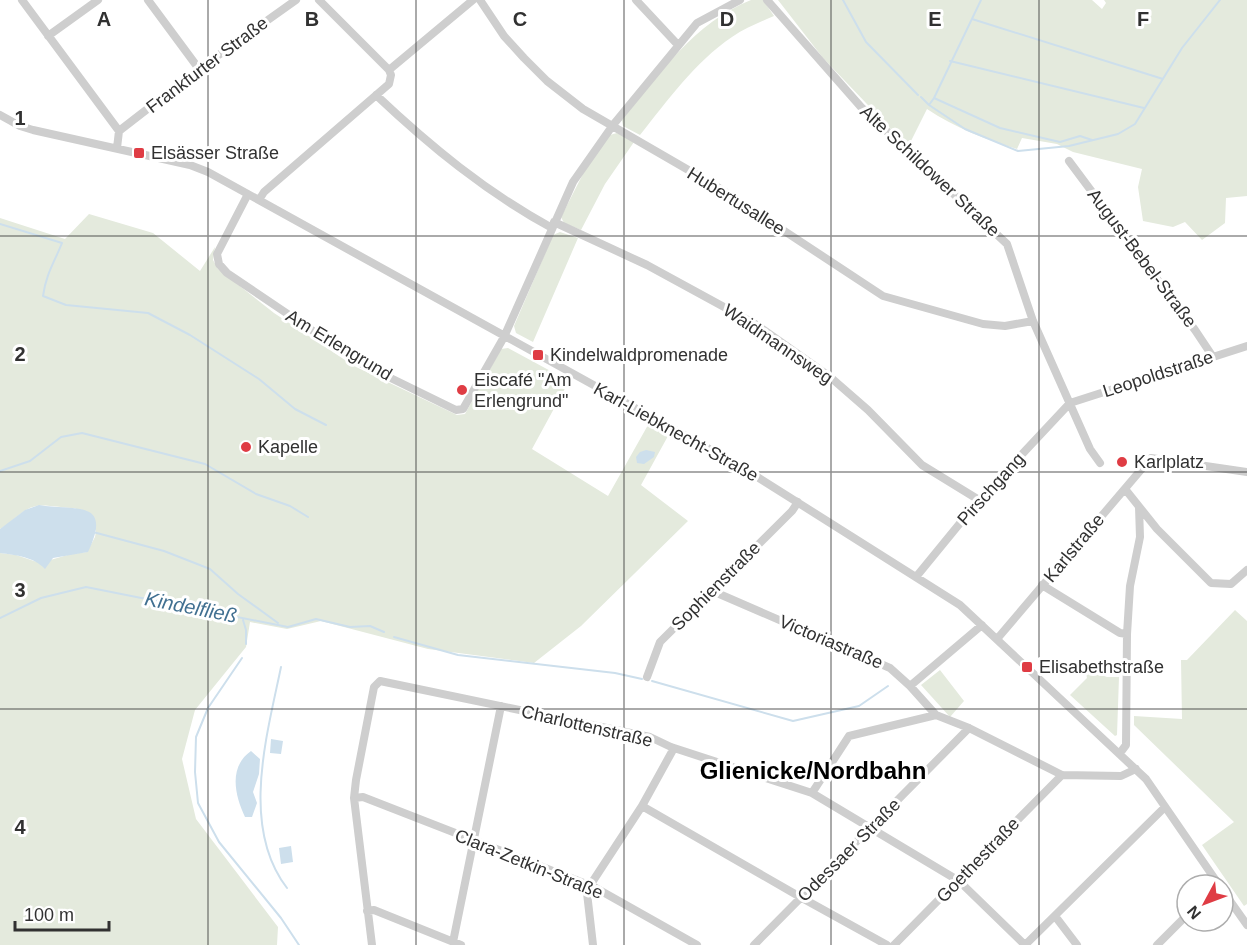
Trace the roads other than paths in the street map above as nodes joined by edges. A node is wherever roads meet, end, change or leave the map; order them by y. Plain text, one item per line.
1 (22, 0) edge
2 (98, 0) edge
3 (148, 0) edge
4 (296, 0) edge
5 (319, 0) edge
6 (472, 0) edge
7 (480, 0) edge
8 (636, 0) edge
9 (740, 0) edge
10 (767, 0) edge
11 (48, 36) junction
12 (678, 45) junction
13 (199, 69) junction
14 (390, 70) junction
15 (376, 95) junction
16 (0, 115) edge
17 (613, 125) junction
18 (119, 131) junction
19 (117, 148) junction
20 (1070, 161) dead end
21 (248, 194) junction
22 (259, 200) junction
23 (553, 225) junction
24 (1033, 321) junction
25 (504, 337) junction
26 (1247, 346) edge
27 (1213, 357) junction
28 (1070, 403) junction
29 (1100, 463) dead end
30 (1247, 472) edge
31 (1125, 489) junction
32 (978, 500) junction
33 (798, 502) junction
34 (1139, 507) junction
35 (1157, 529) junction
36 (1140, 537) junction
37 (1247, 570) edge
38 (916, 577) junction
39 (1042, 585) junction
40 (712, 589) junction
41 (982, 625) junction
42 (1127, 634) junction
43 (997, 639) junction
44 (647, 677) dead end
45 (910, 686) junction
46 (501, 706) junction
47 (936, 715) junction
48 (969, 728) junction
49 (674, 748) junction
50 (1120, 753) junction
51 (1136, 769) junction
52 (1062, 775) junction
53 (812, 793) junction
54 (354, 798) junction
55 (642, 806) junction
56 (1165, 807) junction
57 (872, 828) junction
58 (472, 841) junction
59 (1210, 873) edge
60 (959, 881) junction
61 (589, 887) junction
62 (802, 898) junction
63 (367, 911) junction
64 (1244, 914) edge
65 (1055, 916) junction
66 (1247, 925) edge
67 (1175, 927) edge
68 (457, 944) edge
69 (372, 945) edge
70 (592, 945) edge
71 (697, 945) edge
72 (754, 945) edge
73 (887, 945) edge
74 (894, 945) edge
75 (1025, 945) edge
76 (1077, 945) edge
77 (1157, 945) edge

1 - 11 street
2 - 11 street
3 - 13 street
4 - 13 street, Frankfurter Straße
5 - 14 street
6 - 14 street
7 - 17 street, Hubertusallee
8 - 12 street
9 - 12 street
10 - 24 street, Alte Schildower Straße
11 - 18 street
12 - 17 street
13 - 18 street, Frankfurter Straße
14 - 15 street
15 - 22 street
15 - 23 street, Waidmannsweg
16 - 19 street, Karl-Liebknecht-Straße
17 - 23 street
17 - 24 street, Hubertusallee
18 - 19 street
19 - 21 street, Karl-Liebknecht-Straße
20 - 27 street, August-Bebel-Straße
21 - 22 street, Karl-Liebknecht-Straße
21 - 25 street, Am Erlengrund
22 - 25 street, Karl-Liebknecht-Straße
23 - 25 street
23 - 32 street, Waidmannsweg
24 - 28 street, Alte Schildower Straße
25 - 33 street, Karl-Liebknecht-Straße
26 - 27 street, Leopoldstraße
27 - 28 street, Leopoldstraße
28 - 29 street, Alte Schildower Straße
28 - 32 street, Pirschgang
30 - 31 street, Karlstraße
31 - 34 street
31 - 39 street, Karlstraße
32 - 38 street, Pirschgang
33 - 38 street, Karl-Liebknecht-Straße
33 - 40 street, Sophienstraße
34 - 35 street
34 - 36 street
35 - 36 street
35 - 37 street
36 - 42 street
38 - 41 street, Karl-Liebknecht-Straße
39 - 42 street
39 - 43 street, Karlstraße
40 - 44 street, Sophienstraße
40 - 45 street, Victoriastraße
41 - 43 street, Karl-Liebknecht-Straße
41 - 45 street
42 - 50 street
43 - 50 street, Karl-Liebknecht-Straße
45 - 47 street, Victoriastraße
46 - 49 street, Charlottenstraße
46 - 54 street, Charlottenstraße
46 - 58 street
47 - 48 street
47 - 53 street
48 - 52 street
48 - 57 street, Odessaer Straße
49 - 53 street, Charlottenstraße
49 - 55 street
50 - 51 street, Karl-Liebknecht-Straße
51 - 52 street
51 - 56 street, Karl-Liebknecht-Straße
52 - 60 street, Goethestraße
53 - 57 street, Charlottenstraße
54 - 58 street, Clara-Zetkin-Straße
54 - 63 street
55 - 61 street
55 - 62 street
56 - 59 street, Karl-Liebknecht-Straße
56 - 65 street
57 - 60 street, Charlottenstraße
57 - 62 street, Odessaer Straße
58 - 61 street, Clara-Zetkin-Straße
58 - 68 street
60 - 74 street, Goethestraße
60 - 75 street, Charlottenstraße
61 - 70 street
61 - 71 street, Clara-Zetkin-Straße
62 - 72 street, Odessaer Straße
62 - 73 street
63 - 68 street
63 - 69 street
64 - 66 street
65 - 75 street
65 - 76 street
67 - 77 street

